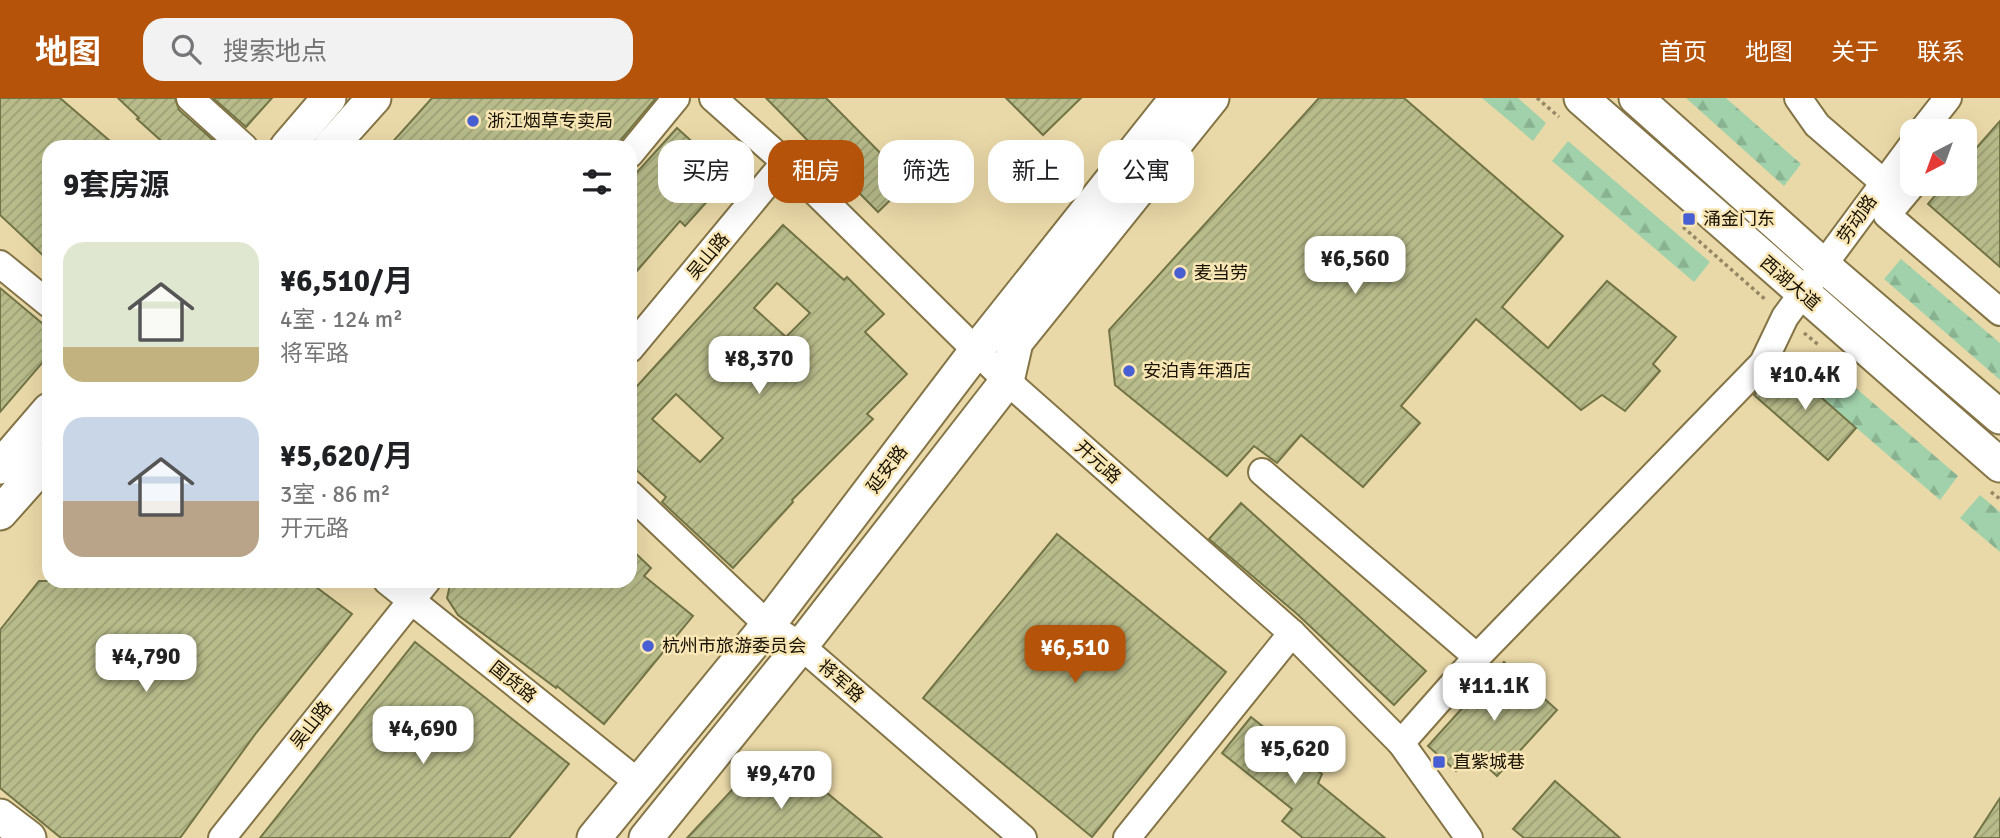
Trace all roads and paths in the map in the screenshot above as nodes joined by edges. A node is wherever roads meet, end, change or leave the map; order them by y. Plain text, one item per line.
1 (190, 98) edge
2 (329, 98) edge
3 (374, 98) edge
4 (676, 98) edge
5 (713, 98) edge
6 (1177, 98) edge
7 (1212, 98) edge
8 (1581, 98) edge
9 (1636, 98) edge
10 (1798, 98) edge
11 (1948, 98) edge
12 (1931, 119) edge
13 (236, 140) edge
14 (293, 140) edge
15 (337, 140) edge
16 (637, 145) edge
17 (768, 147) edge
18 (1900, 164) edge
19 (1884, 182) junction
20 (768, 183) edge
21 (1903, 196) edge
22 (826, 203) edge
23 (0, 264) edge
24 (1824, 266) junction
25 (1803, 295) junction
26 (42, 298) edge
27 (2000, 312) edge
28 (637, 341) edge
29 (976, 351) junction
30 (1007, 381) junction
31 (2000, 417) edge
32 (42, 418) edge
33 (42, 466) edge
34 (2000, 466) edge
35 (0, 467) edge
36 (1262, 472) dead end
37 (637, 501) edge
38 (0, 513) edge
39 (419, 590) edge
40 (768, 625) junction
41 (1292, 633) junction
42 (801, 646) junction
43 (1477, 657) junction
44 (1401, 743) junction
45 (639, 783) junction
46 (0, 816) edge
47 (1467, 837) edge
48 (29, 838) edge
49 (222, 838) edge
50 (594, 838) edge
51 (646, 838) edge
52 (1023, 838) edge
53 (1127, 838) edge

1 - 13 street
2 - 14 main road
3 - 15 main road
4 - 16 street
5 - 17 street, 开元路
6 - 29 main road, 延安路
7 - 30 main road
8 - 25 main road, 西湖大道
9 - 24 main road, 西湖大道
10 - 19 street
11 - 12 street
18 - 19 street, 劳动路
19 - 24 street, 劳动路
20 - 28 street, 吴山路
21 - 27 street
22 - 29 street, 开元路
23 - 26 street
24 - 25 street, 劳动路
24 - 31 main road, 西湖大道
25 - 34 main road, 西湖大道
25 - 43 street, 劳动路
29 - 30 street, 开元路
29 - 40 main road, 延安路
30 - 41 street, 开元路
30 - 42 main road
32 - 35 main road
33 - 38 main road
36 - 43 street
37 - 40 street, 将军路
39 - 45 street, 国货路
39 - 49 street, 吴山路
40 - 42 street, 将军路
40 - 45 main road, 延安路
41 - 44 street, 开元路
41 - 53 street
42 - 51 main road
42 - 52 street, 将军路
43 - 44 street, 劳动路
44 - 47 street, 开元路
45 - 50 main road, 延安路
46 - 48 main road

